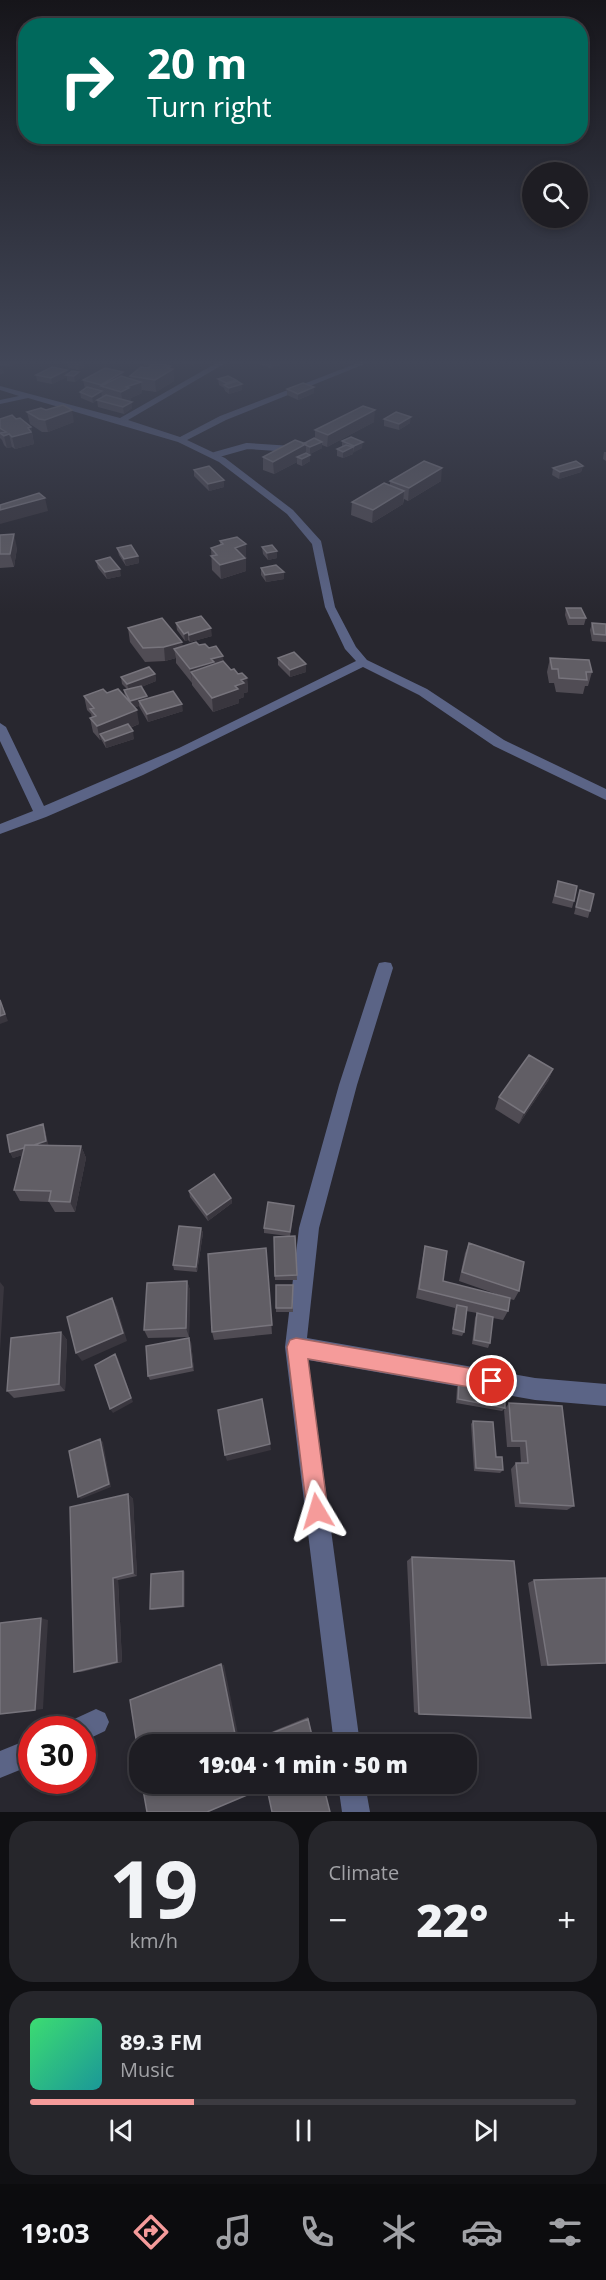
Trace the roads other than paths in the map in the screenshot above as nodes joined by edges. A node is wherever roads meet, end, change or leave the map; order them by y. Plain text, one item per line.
1 (194, 446) edge
2 (292, 449) edge
3 (215, 455) junction
4 (363, 662) junction
5 (0, 727) edge
6 (606, 795) edge
7 (41, 814) junction
8 (0, 829) edge
9 (385, 968) dead end
10 (296, 1347) junction
11 (606, 1395) edge
12 (346, 1734) edge
13 (18, 1757) edge
14 (0, 1765) edge
15 (353, 1794) edge
16 (356, 1812) edge

1 - 3 street
2 - 3 lane
3 - 4 street
4 - 6 street
4 - 7 street
5 - 7 street
7 - 8 street
9 - 10 street
10 - 11 street
10 - 12 street
13 - 14 street
15 - 16 street

